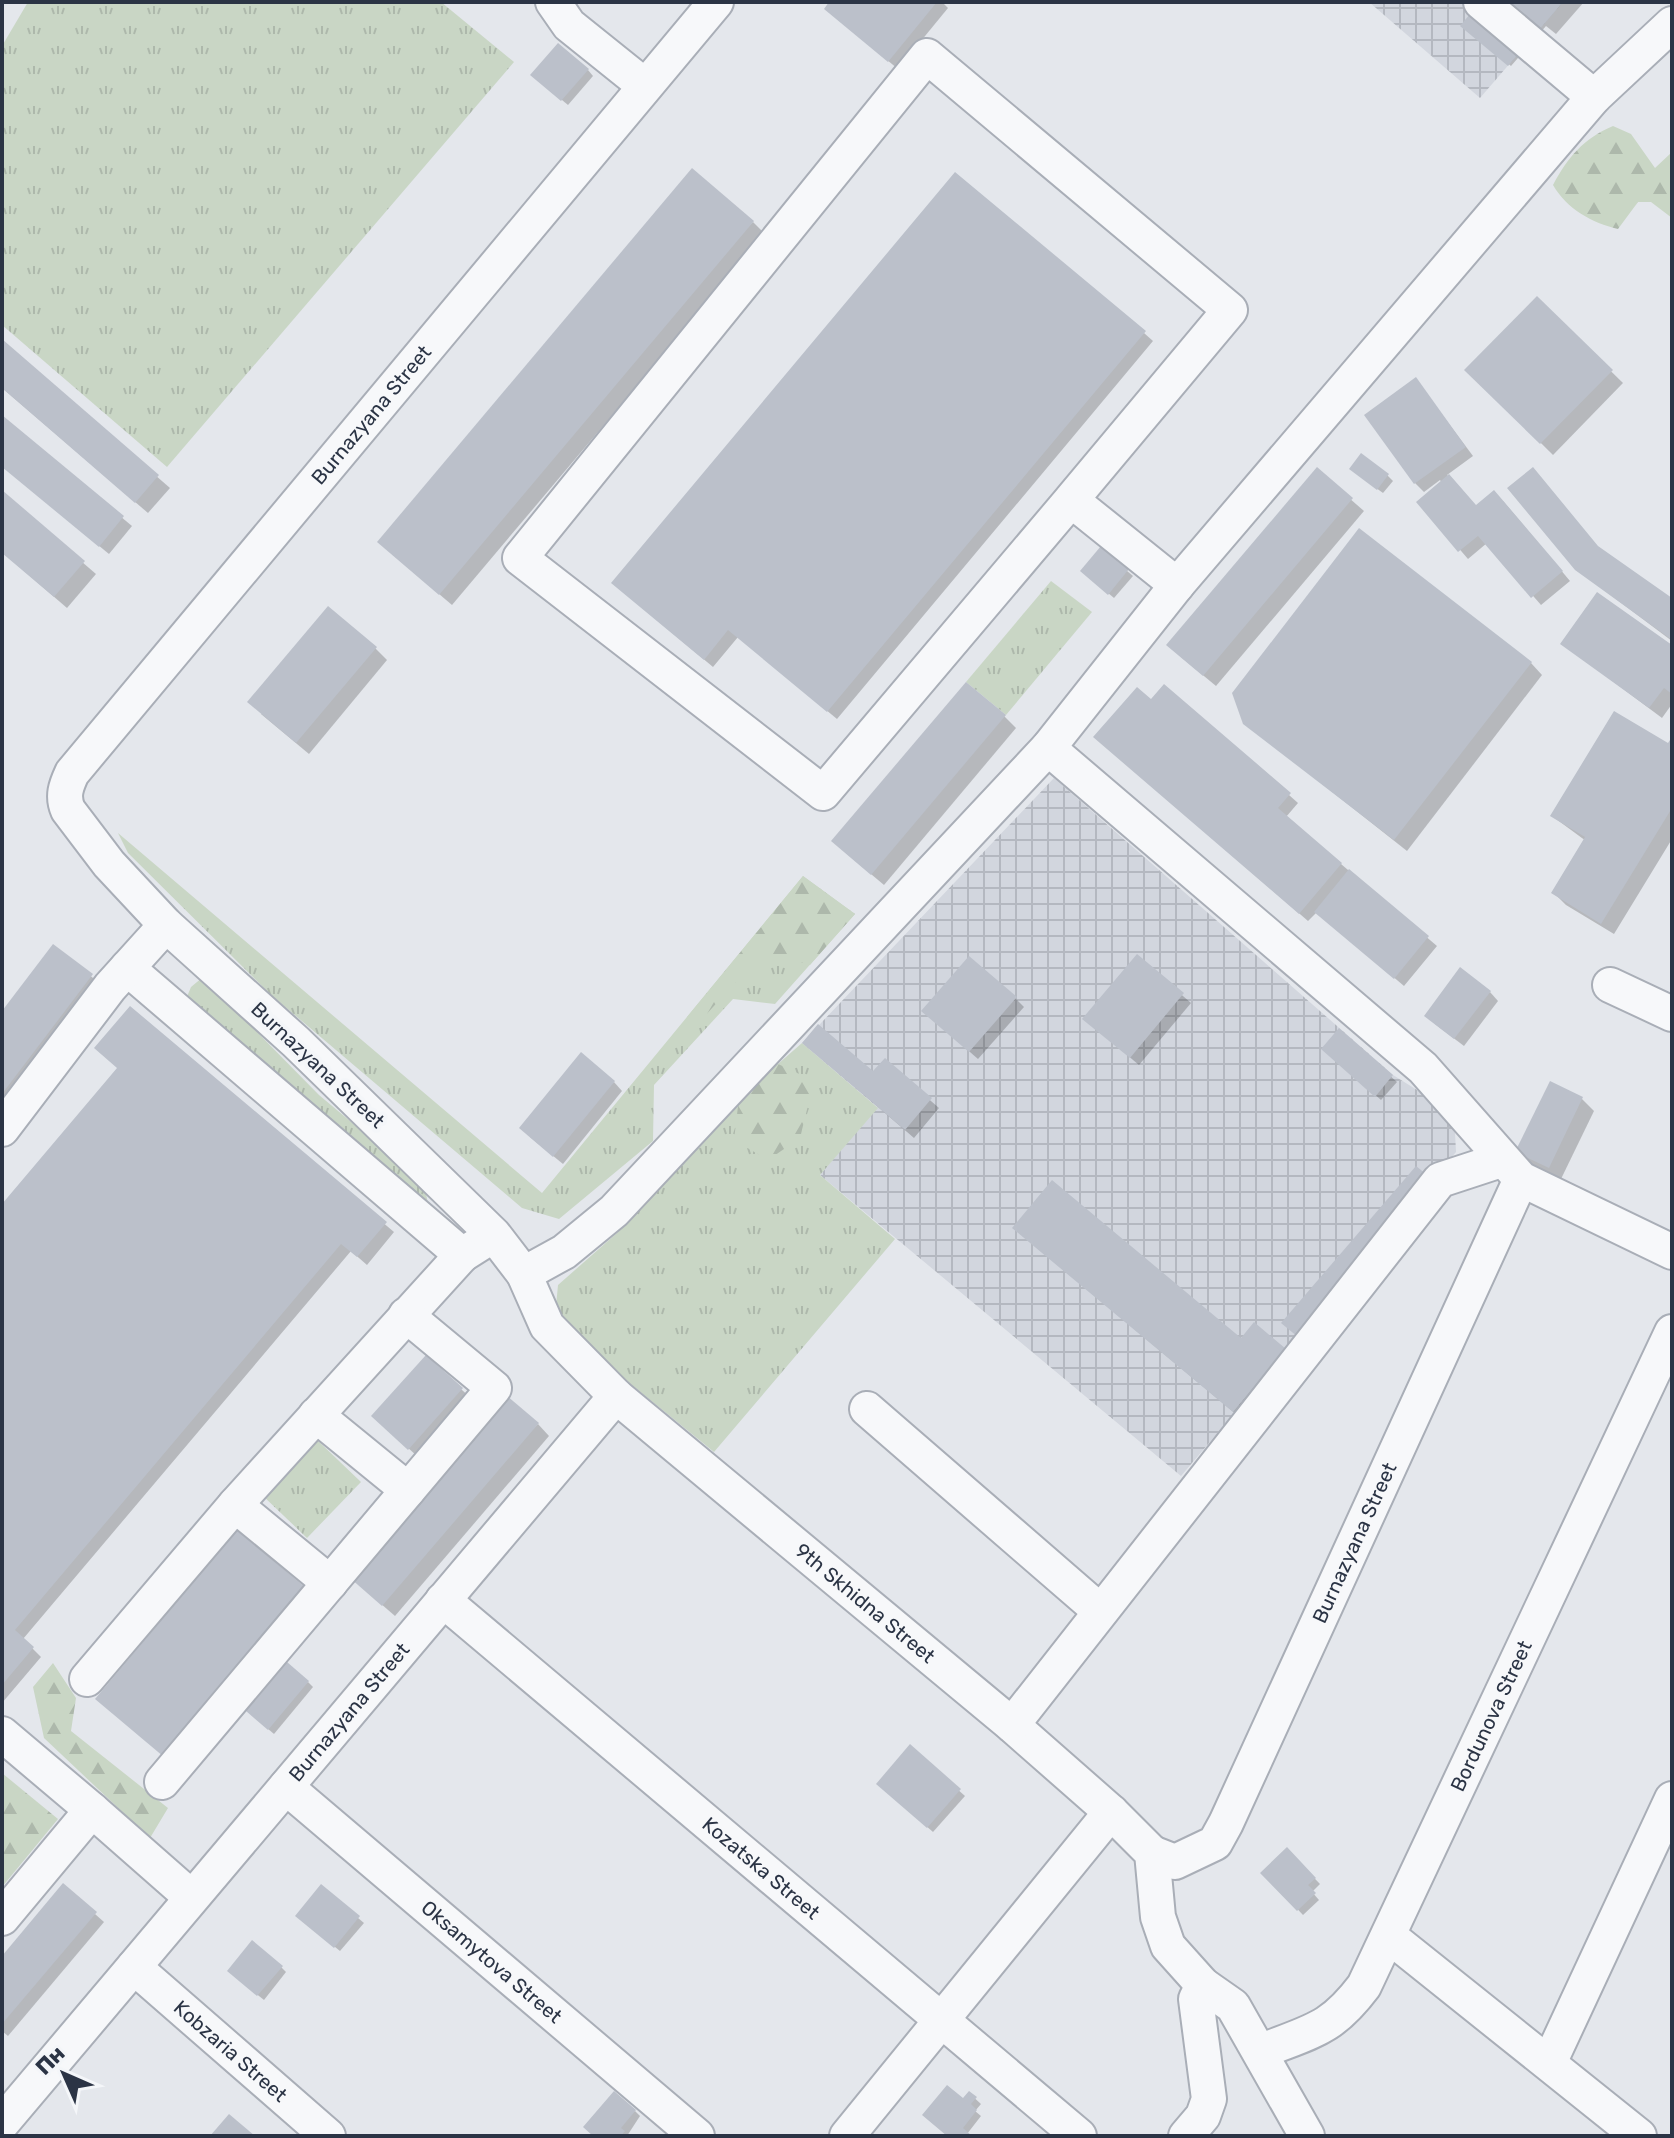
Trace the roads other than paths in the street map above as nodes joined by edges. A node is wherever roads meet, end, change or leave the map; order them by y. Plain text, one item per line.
1 (553, 2) edge
2 (716, 2) edge
3 (1481, 2) edge
4 (1672, 24) edge
5 (645, 86) junction
6 (1594, 97) junction
7 (1071, 500) junction
8 (1177, 585) junction
9 (1048, 748) junction
10 (166, 925) junction
11 (127, 968) junction
12 (1610, 985) dead end
13 (1672, 1014) edge
14 (2, 1129) edge
15 (1511, 1169) junction
16 (494, 1235) junction
17 (1672, 1252) edge
18 (462, 1255) junction
19 (524, 1274) junction
20 (406, 1315) junction
21 (1672, 1332) edge
22 (616, 1396) junction
23 (867, 1409) dead end
24 (316, 1415) junction
25 (408, 1490) junction
26 (235, 1505) junction
27 (330, 1583) junction
28 (443, 1600) junction
29 (1100, 1611) junction
30 (87, 1679) dead end
31 (1012, 1725) junction
32 (2, 1734) edge
33 (162, 1782) dead end
34 (286, 1787) junction
35 (1672, 1799) edge
36 (92, 1810) junction
37 (1111, 1812) junction
38 (1152, 1853) junction
39 (191, 1897) junction
40 (2, 1918) edge
41 (1389, 1936) junction
42 (134, 1967) junction
43 (1203, 1985) junction
44 (941, 2023) junction
45 (1262, 2051) junction
46 (1550, 2061) junction
47 (2, 2123) edge
48 (328, 2136) edge
49 (697, 2136) edge
50 (847, 2136) edge
51 (1079, 2136) edge
52 (1186, 2136) edge
53 (1307, 2136) edge
54 (1639, 2136) edge

1 - 5 street
2 - 5 street, Burnazyana Street
3 - 6 street
4 - 6 street
5 - 10 street, Burnazyana Street
6 - 8 street
7 - 7 street
7 - 8 street
8 - 9 street
9 - 15 street
9 - 19 street
10 - 11 street
10 - 16 street, Burnazyana Street
11 - 14 street
11 - 18 street
12 - 13 street
15 - 17 street
15 - 29 street
15 - 38 street, Burnazyana Street
16 - 18 street
16 - 19 street, Burnazyana Street
18 - 20 street
19 - 22 street, Burnazyana Street
20 - 24 street
20 - 25 street
21 - 41 street, Bordunova Street
22 - 28 street, Burnazyana Street
22 - 31 street, 9th Skhidna Street
23 - 29 street
24 - 25 street
24 - 26 street
25 - 27 street
26 - 27 street
26 - 30 street
27 - 33 street
28 - 34 street, Burnazyana Street
28 - 44 street, Kozatska Street
29 - 31 street
31 - 37 street, 9th Skhidna Street
32 - 36 street
34 - 39 street, Burnazyana Street
34 - 49 street, Oksamytova Street
35 - 46 street
36 - 39 street
36 - 40 street
37 - 38 street, 9th Skhidna Street
37 - 44 street
38 - 43 street
39 - 42 street, Burnazyana Street
41 - 45 street, Bordunova Street
41 - 46 street
42 - 47 street, Burnazyana Street
42 - 48 street, Kobzaria Street
43 - 45 street
43 - 52 street
44 - 50 street
44 - 51 street, Kozatska Street
45 - 53 street
46 - 54 street

